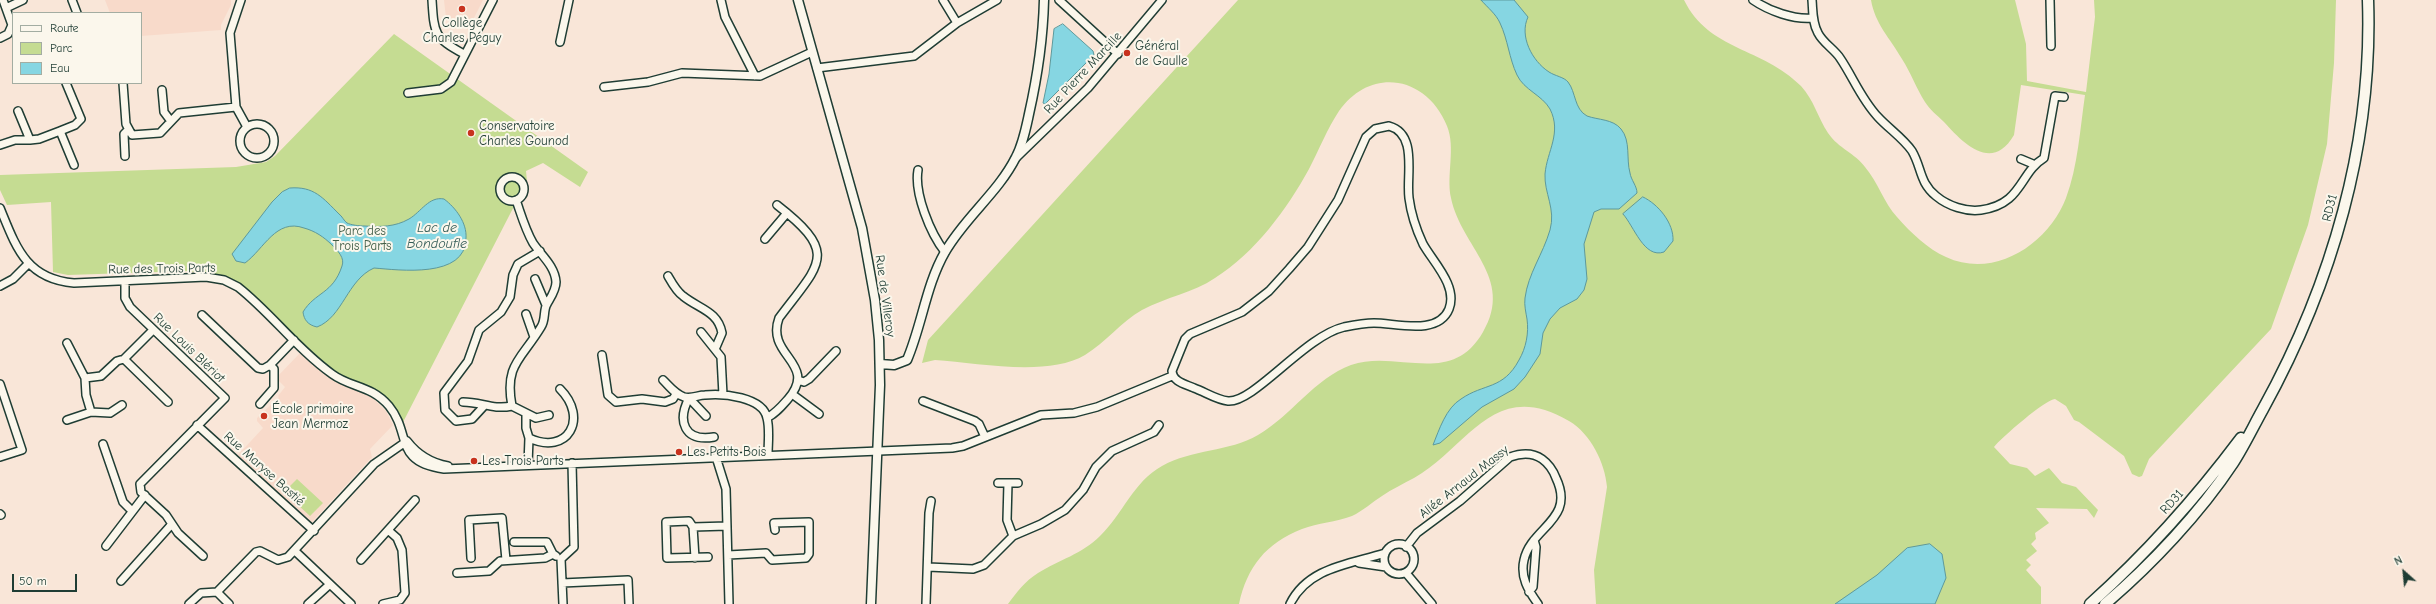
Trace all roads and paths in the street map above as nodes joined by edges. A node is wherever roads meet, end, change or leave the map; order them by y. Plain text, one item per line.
1 (3, 0) edge
2 (23, 0) edge
3 (72, 0) edge
4 (241, 0) edge
5 (432, 0) edge
6 (492, 0) edge
7 (569, 0) edge
8 (722, 0) edge
9 (798, 0) edge
10 (943, 0) edge
11 (998, 0) edge
12 (1044, 0) edge
13 (1059, 0) edge
14 (1162, 0) edge
15 (1753, 0) edge
16 (1812, 0) edge
17 (2050, 0) edge
18 (2368, 0) edge
19 (0, 2) edge
20 (6, 8) junction
21 (77, 12) edge
22 (1813, 18) junction
23 (957, 23) junction
24 (0, 38) edge
25 (560, 42) dead end
26 (2051, 46) dead end
27 (812, 52) junction
28 (464, 54) junction
29 (1118, 54) junction
30 (817, 68) junction
31 (755, 76) junction
32 (66, 84) edge
33 (123, 84) edge
34 (604, 87) dead end
35 (162, 90) dead end
36 (408, 93) dead end
37 (2064, 97) dead end
38 (236, 107) junction
39 (18, 111) dead end
40 (170, 120) junction
41 (247, 127) junction
42 (128, 130) junction
43 (60, 131) junction
44 (30, 140) junction
45 (0, 145) edge
46 (126, 156) dead end
47 (1016, 157) junction
48 (2021, 159) dead end
49 (2033, 164) junction
50 (74, 165) dead end
51 (918, 170) dead end
52 (516, 200) dead end
53 (777, 205) dead end
54 (0, 208) edge
55 (786, 213) junction
56 (765, 239) dead end
57 (540, 251) junction
58 (944, 252) junction
59 (28, 264) junction
60 (668, 276) dead end
61 (535, 279) dead end
62 (125, 281) junction
63 (0, 286) edge
64 (546, 305) junction
65 (526, 314) dead end
66 (202, 315) dead end
67 (153, 330) junction
68 (701, 332) dead end
69 (534, 337) junction
70 (294, 340) junction
71 (67, 343) dead end
72 (716, 347) junction
73 (836, 351) dead end
74 (602, 355) dead end
75 (124, 359) junction
76 (880, 364) junction
77 (270, 366) junction
78 (1172, 376) junction
79 (85, 378) junction
80 (663, 380) dead end
81 (798, 380) junction
82 (0, 384) edge
83 (560, 389) dead end
84 (676, 394) junction
85 (792, 394) junction
86 (723, 396) junction
87 (689, 398) junction
88 (923, 401) dead end
89 (168, 402) dead end
90 (463, 402) dead end
91 (260, 404) dead end
92 (122, 405) dead end
93 (484, 406) junction
94 (512, 406) junction
95 (2264, 408) junction
96 (91, 412) junction
97 (526, 414) junction
98 (819, 414) dead end
99 (549, 415) dead end
100 (706, 416) dead end
101 (767, 418) junction
102 (67, 420) dead end
103 (197, 425) junction
104 (1159, 425) dead end
105 (714, 437) dead end
106 (985, 437) junction
107 (529, 438) junction
108 (406, 442) junction
109 (102, 444) dead end
110 (877, 452) junction
111 (768, 455) junction
112 (716, 457) junction
113 (0, 458) edge
114 (572, 463) junction
115 (528, 465) junction
116 (998, 483) dead end
117 (1008, 483) junction
118 (1018, 483) dead end
119 (145, 495) junction
120 (415, 500) dead end
121 (931, 501) dead end
122 (132, 511) junction
123 (171, 525) junction
124 (727, 526) junction
125 (693, 527) junction
126 (388, 530) junction
127 (775, 530) dead end
128 (314, 531) junction
129 (1013, 536) junction
130 (1534, 540) junction
131 (514, 542) dead end
132 (106, 546) dead end
133 (1406, 546) junction
134 (295, 551) junction
135 (1386, 553) junction
136 (553, 554) junction
137 (728, 555) junction
138 (203, 556) dead end
139 (708, 557) dead end
140 (471, 558) dead end
141 (695, 558) junction
142 (561, 559) junction
143 (361, 560) dead end
144 (506, 560) junction
145 (1357, 562) junction
146 (928, 567) junction
147 (1386, 567) junction
148 (457, 573) dead end
149 (1406, 573) junction
150 (121, 581) dead end
151 (562, 583) junction
152 (329, 585) junction
153 (216, 592) junction
154 (1529, 592) junction
155 (189, 604) edge
156 (229, 604) edge
157 (308, 604) edge
158 (351, 604) edge
159 (383, 604) edge
160 (564, 604) edge
161 (629, 604) edge
162 (729, 604) edge
163 (871, 604) edge
164 (926, 604) edge
165 (1290, 604) edge
166 (1432, 604) edge
167 (1538, 604) edge
168 (2090, 604) edge
169 (2105, 604) edge

1 - 19 street
1 - 20 street
2 - 20 street
3 - 21 street
4 - 38 street
5 - 28 street
6 - 28 street
7 - 25 street
8 - 31 street
9 - 27 street, Rue de Villeroy
10 - 23 street
11 - 23 street
12 - 47 street
13 - 29 street
14 - 29 street, Rue Pierre Marcille
15 - 22 street
16 - 22 street
17 - 26 street
18 - 95 main road, RD31 / RD31
20 - 24 street
22 - 49 street
23 - 30 street
27 - 30 street, Rue de Villeroy
27 - 31 street
28 - 36 street
29 - 47 street, Rue Pierre Marcille
30 - 76 street, Rue de Villeroy
31 - 34 street
32 - 43 street
33 - 42 street
35 - 40 street
37 - 49 street
38 - 40 street
38 - 41 street
39 - 44 street
40 - 42 street
41 - 41 street
42 - 46 street
43 - 44 street
43 - 50 street
44 - 45 street
47 - 58 street
48 - 49 street
51 - 58 street
52 - 57 street
53 - 55 street
54 - 59 street, Rue des Trois Parts
55 - 56 street
55 - 81 street
57 - 64 street
57 - 93 street
58 - 76 street
59 - 62 street, Rue des Trois Parts
59 - 63 street
60 - 72 street
61 - 64 street
62 - 67 street, Rue Louis Blériot
62 - 70 street, Rue des Trois Parts
64 - 69 street
65 - 69 street
66 - 77 street
67 - 75 street
67 - 103 street, Rue Louis Blériot
68 - 72 street
69 - 94 street
70 - 77 street
70 - 108 street, Rue des Trois Parts
71 - 79 street
72 - 86 street
73 - 81 street
74 - 84 street
75 - 79 street
75 - 89 street
76 - 110 street, Rue de Villeroy
77 - 91 street
78 - 78 street
78 - 106 street, Rue des Trois Parts
79 - 96 street
80 - 84 street
81 - 85 street
82 - 113 street
83 - 107 street
84 - 87 street
85 - 98 street
85 - 101 street
86 - 87 street
86 - 101 street
87 - 100 street
87 - 105 street
88 - 106 street
90 - 93 street
92 - 96 street
93 - 94 street
94 - 97 street
95 - 168 main road, RD31 / RD31
95 - 169 main road, RD31 / RD31
96 - 102 street
97 - 99 street
97 - 107 street
101 - 111 street
103 - 119 street
103 - 128 street, Rue Maryse Bastié
104 - 129 street
106 - 110 street, Rue des Trois Parts
107 - 115 street
108 - 115 street, Rue des Trois Parts
108 - 128 street
109 - 122 street
110 - 111 street, Rue des Trois Parts
110 - 163 street, Rue de Villeroy
111 - 112 street, Rue des Trois Parts
112 - 114 street, Rue des Trois Parts
112 - 124 street
114 - 115 street, Rue des Trois Parts
114 - 142 street
116 - 117 street
117 - 118 street
117 - 129 street
119 - 122 street
119 - 123 street
120 - 126 street
121 - 146 street
122 - 132 street
123 - 138 street
123 - 150 street
124 - 125 street
124 - 137 street
125 - 141 street
125 - 141 street
126 - 143 street
126 - 159 street
127 - 137 street
128 - 134 street
129 - 146 street
130 - 133 street, Allée Arnaud Massy
130 - 154 street
130 - 154 street, Allée Arnaud Massy
131 - 136 street
133 - 135 street
133 - 149 street
134 - 152 street
134 - 153 street
135 - 145 street
135 - 147 street
136 - 142 street
136 - 144 street
137 - 162 street
139 - 141 street
140 - 144 street
142 - 151 street
144 - 148 street
145 - 147 street
145 - 165 street
146 - 164 street
147 - 149 street
149 - 166 street
151 - 160 street
151 - 161 street
152 - 157 street
152 - 158 street
153 - 155 street
153 - 156 street
154 - 167 street, Allée Arnaud Massy

